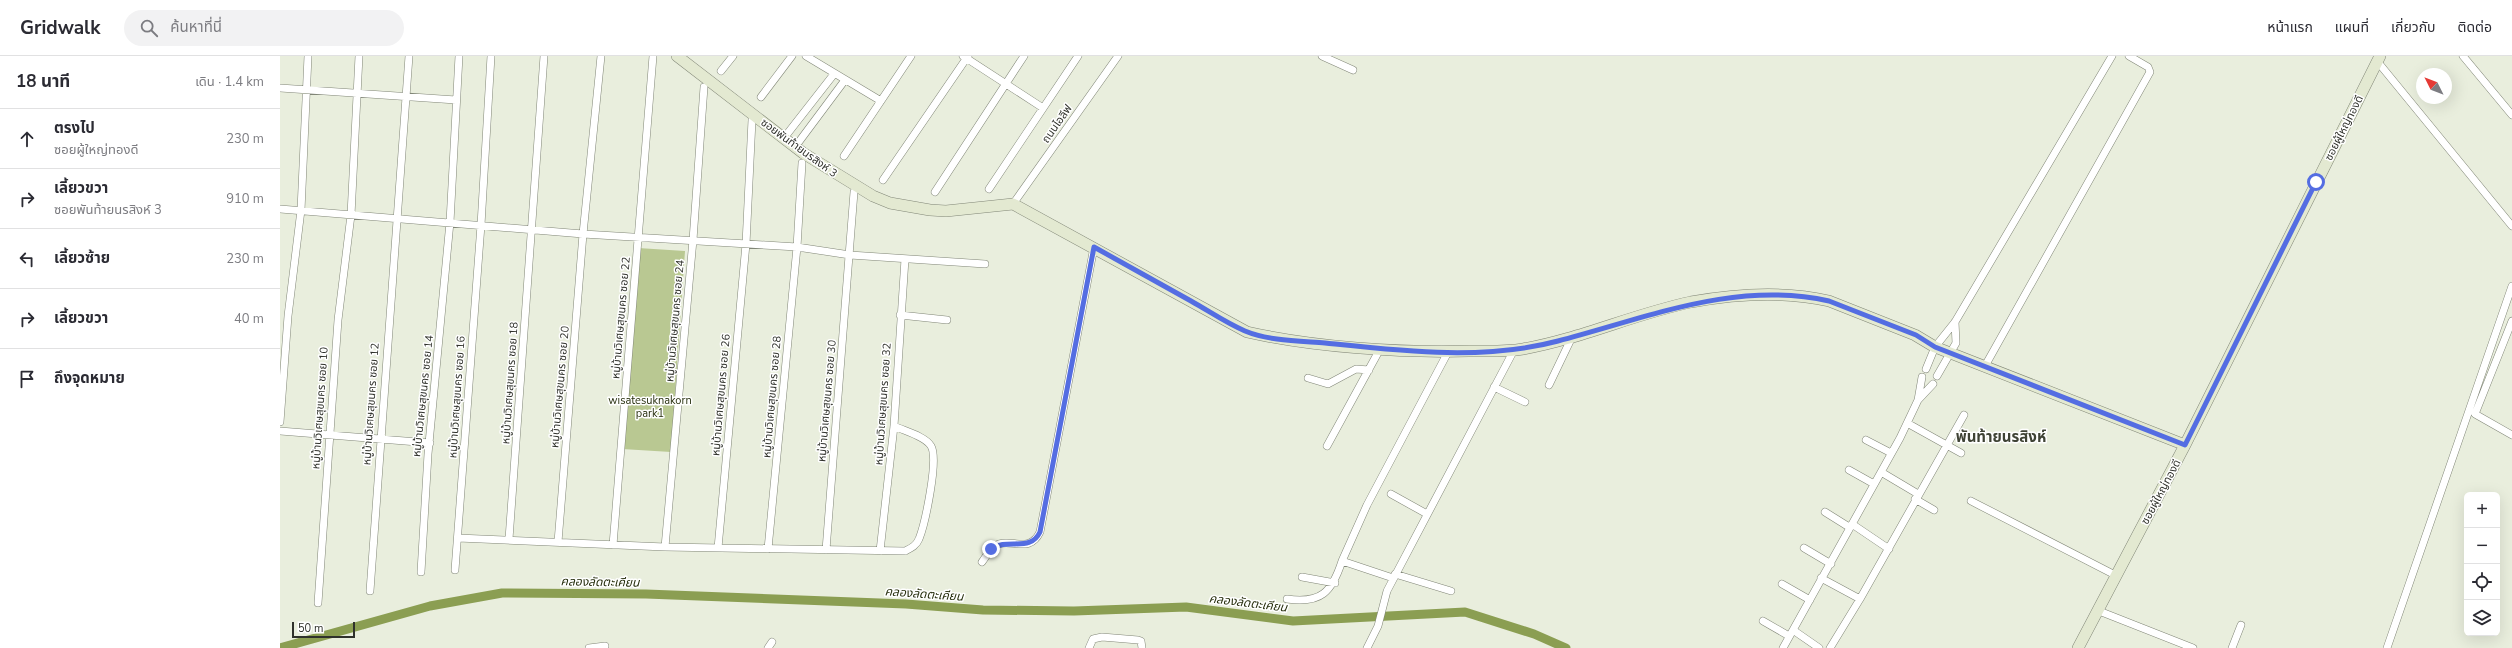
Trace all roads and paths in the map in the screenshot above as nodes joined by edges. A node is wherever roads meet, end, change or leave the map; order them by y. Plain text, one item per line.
1 (308, 56) edge
2 (359, 56) edge
3 (409, 56) edge
4 (459, 56) edge
5 (491, 56) edge
6 (544, 56) edge
7 (602, 56) edge
8 (653, 56) edge
9 (677, 56) edge
10 (733, 56) edge
11 (792, 56) edge
12 (806, 56) edge
13 (911, 56) edge
14 (1024, 56) edge
15 (1078, 56) edge
16 (1118, 56) edge
17 (1322, 56) edge
18 (2112, 56) edge
19 (2129, 56) edge
20 (2463, 56) edge
21 (966, 57) edge
22 (2379, 58) edge
23 (1353, 70) dead end
24 (721, 71) dead end
25 (834, 74) junction
26 (845, 80) junction
27 (1006, 84) junction
28 (704, 87) dead end
29 (280, 88) edge
30 (306, 90) junction
31 (356, 94) junction
32 (406, 97) junction
33 (761, 97) dead end
34 (456, 100) junction
35 (881, 101) junction
36 (1043, 108) junction
37 (2512, 115) edge
38 (752, 120) dead end
39 (784, 138) junction
40 (795, 146) junction
41 (844, 156) dead end
42 (802, 163) dead end
43 (883, 180) dead end
44 (989, 188) dead end
45 (854, 192) dead end
46 (935, 192) dead end
47 (1013, 204) junction
48 (280, 209) edge
49 (301, 210) junction
50 (351, 215) junction
51 (396, 219) junction
52 (450, 222) junction
53 (481, 225) junction
54 (2512, 226) edge
55 (533, 229) junction
56 (583, 234) junction
57 (639, 238) junction
58 (693, 240) junction
59 (746, 244) junction
60 (797, 247) junction
61 (1094, 247) junction
62 (850, 255) junction
63 (905, 259) junction
64 (985, 264) dead end
65 (2512, 286) edge
66 (900, 315) junction
67 (947, 320) dead end
68 (2512, 321) edge
69 (1955, 322) junction
70 (1572, 337) junction
71 (1935, 347) junction
72 (1380, 349) junction
73 (1514, 350) junction
74 (1448, 352) junction
75 (1950, 353) junction
76 (282, 366) edge
77 (1985, 366) junction
78 (1369, 370) junction
79 (1926, 370) dead end
80 (1937, 376) dead end
81 (1922, 377) dead end
82 (1308, 378) dead end
83 (1933, 384) dead end
84 (1549, 385) dead end
85 (1494, 387) junction
86 (1918, 400) junction
87 (1525, 402) dead end
88 (1964, 415) dead end
89 (280, 422) edge
90 (1907, 423) junction
91 (894, 426) junction
92 (280, 431) edge
93 (329, 435) junction
94 (2512, 435) edge
95 (380, 440) junction
96 (1866, 440) dead end
97 (430, 443) junction
98 (1948, 445) junction
99 (2185, 445) junction
100 (1327, 446) dead end
101 (1961, 452) dead end
102 (1891, 454) junction
103 (1848, 470) dead end
104 (1881, 472) junction
105 (1874, 484) junction
106 (1391, 494) dead end
107 (1917, 497) junction
108 (1971, 501) dead end
109 (1934, 510) dead end
110 (1825, 512) dead end
111 (1427, 514) junction
112 (1850, 525) junction
113 (458, 538) junction
114 (509, 539) junction
115 (558, 542) junction
116 (613, 545) junction
117 (665, 547) junction
118 (718, 548) junction
119 (1804, 548) dead end
120 (768, 549) junction
121 (1889, 549) junction
122 (826, 550) junction
123 (880, 551) junction
124 (1342, 561) junction
125 (982, 562) dead end
126 (1830, 564) junction
127 (455, 570) dead end
128 (421, 572) dead end
129 (1302, 576) dead end
130 (1394, 576) junction
131 (2117, 576) junction
132 (1821, 578) junction
133 (1335, 583) junction
134 (1782, 584) dead end
135 (370, 591) dead end
136 (1451, 591) dead end
137 (1860, 599) junction
138 (1287, 600) dead end
139 (1810, 600) junction
140 (318, 603) dead end
141 (2099, 611) junction
142 (1762, 620) dead end
143 (2242, 625) dead end
144 (1791, 633) junction
145 (605, 646) dead end
146 (589, 648) edge
147 (1089, 648) edge
148 (1142, 648) edge
149 (1367, 648) edge
150 (1783, 648) edge
151 (1819, 648) edge
152 (1830, 648) edge
153 (2078, 648) edge
154 (2193, 648) edge
155 (2232, 648) edge
156 (2387, 648) edge

1 - 30 street
2 - 31 street, หมู่บ้านวิเศษสุขนคร ซอย 10
3 - 32 street, หมู่บ้านวิเศษสุขนคร ซอย 12
4 - 34 street, หมู่บ้านวิเศษสุขนคร ซอย 14
5 - 53 street, หมู่บ้านวิเศษสุขนคร ซอย 16
6 - 55 street, หมู่บ้านวิเศษสุขนคร ซอย 18
7 - 56 street, หมู่บ้านวิเศษสุขนคร ซอย 20
8 - 57 street, หมู่บ้านวิเศษสุขนคร ซอย 22
9 - 39 street, ซอยพันท้ายนรสิงห์ 3
10 - 24 street
11 - 33 street
12 - 25 street
13 - 35 street
14 - 27 street
15 - 36 street
16 - 47 street, ถนนไอลีฟ
17 - 23 street
18 - 69 street
19 - 77 street
20 - 37 street
21 - 27 street
21 - 43 street
22 - 54 street
22 - 99 street, ซอยผู้ใหญ่ทองดี
25 - 26 street
25 - 39 street
26 - 35 street
26 - 40 street
27 - 36 street
27 - 46 street
28 - 58 street, หมู่บ้านวิเศษสุขนคร ซอย 24
29 - 30 street
30 - 31 street
30 - 49 street
31 - 32 street
31 - 50 street, หมู่บ้านวิเศษสุขนคร ซอย 10
32 - 34 street
32 - 51 street, หมู่บ้านวิเศษสุขนคร ซอย 12
34 - 52 street, หมู่บ้านวิเศษสุขนคร ซอย 14
35 - 41 street
36 - 44 street
38 - 59 street, หมู่บ้านวิเศษสุขนคร ซอย 26
39 - 40 street, ซอยพันท้ายนรสิงห์ 3
40 - 47 street, ซอยพันท้ายนรสิงห์ 3
42 - 60 street, หมู่บ้านวิเศษสุขนคร ซอย 28
45 - 62 street, หมู่บ้านวิเศษสุขนคร ซอย 30
47 - 61 street
48 - 49 street
49 - 50 street
49 - 76 street
50 - 51 street
50 - 93 street, หมู่บ้านวิเศษสุขนคร ซอย 10
51 - 52 street
51 - 95 street, หมู่บ้านวิเศษสุขนคร ซอย 12
52 - 53 street
52 - 97 street, หมู่บ้านวิเศษสุขนคร ซอย 14
53 - 55 street
53 - 113 street, หมู่บ้านวิเศษสุขนคร ซอย 16
55 - 56 street
55 - 114 street, หมู่บ้านวิเศษสุขนคร ซอย 18
56 - 57 street
56 - 115 street, หมู่บ้านวิเศษสุขนคร ซอย 20
57 - 58 street
57 - 116 street, หมู่บ้านวิเศษสุขนคร ซอย 22
58 - 59 street
58 - 117 street, หมู่บ้านวิเศษสุขนคร ซอย 24
59 - 60 street
59 - 118 street, หมู่บ้านวิเศษสุขนคร ซอย 26
60 - 62 street
60 - 120 street, หมู่บ้านวิเศษสุขนคร ซอย 28
61 - 72 street
61 - 125 street
62 - 63 street
62 - 122 street, หมู่บ้านวิเศษสุขนคร ซอย 30
63 - 64 street
63 - 66 street, หมู่บ้านวิเศษสุขนคร ซอย 32
65 - 156 street
66 - 67 street
66 - 91 street, หมู่บ้านวิเศษสุขนคร ซอย 32
68 - 94 street
69 - 71 street
69 - 75 street
70 - 71 street
70 - 73 street
70 - 84 street
71 - 75 street
71 - 79 street
72 - 74 street
72 - 78 street
73 - 74 street
73 - 85 street
74 - 124 street
75 - 77 street
75 - 80 street
76 - 89 street
77 - 99 street
78 - 82 street
78 - 100 street
81 - 86 street
83 - 86 street
85 - 87 street
85 - 111 street
86 - 90 street
88 - 98 street
90 - 98 street
90 - 102 street
91 - 123 street, หมู่บ้านวิเศษสุขนคร ซอย 32
91 - 123 street
92 - 93 street
93 - 95 street
93 - 140 street, หมู่บ้านวิเศษสุขนคร ซอย 10
95 - 97 street
95 - 135 street, หมู่บ้านวิเศษสุขนคร ซอย 12
96 - 102 street
97 - 128 street, หมู่บ้านวิเศษสุขนคร ซอย 14
98 - 101 street
98 - 107 street
99 - 131 street, ซอยผู้ใหญ่ทองดี
102 - 104 street
103 - 105 street
104 - 105 street
104 - 107 street
105 - 112 street
106 - 111 street
107 - 109 street
107 - 121 street
108 - 131 street
110 - 112 street
111 - 130 street
112 - 121 street
112 - 126 street
113 - 114 street
113 - 127 street, หมู่บ้านวิเศษสุขนคร ซอย 16
114 - 115 street
115 - 116 street
116 - 117 street
117 - 118 street
118 - 120 street
119 - 126 street
120 - 122 street
121 - 137 street
122 - 123 street
124 - 130 street
124 - 133 street
126 - 132 street
129 - 133 street
130 - 136 street
130 - 149 street
131 - 141 street, ซอยผู้ใหญ่ทองดี
132 - 137 street
132 - 139 street
133 - 138 street
134 - 139 street
137 - 152 street
139 - 144 street
141 - 153 street, ซอยผู้ใหญ่ทองดี
141 - 154 street
142 - 144 street
143 - 155 street
144 - 150 street
144 - 151 street
145 - 146 street
147 - 148 street

